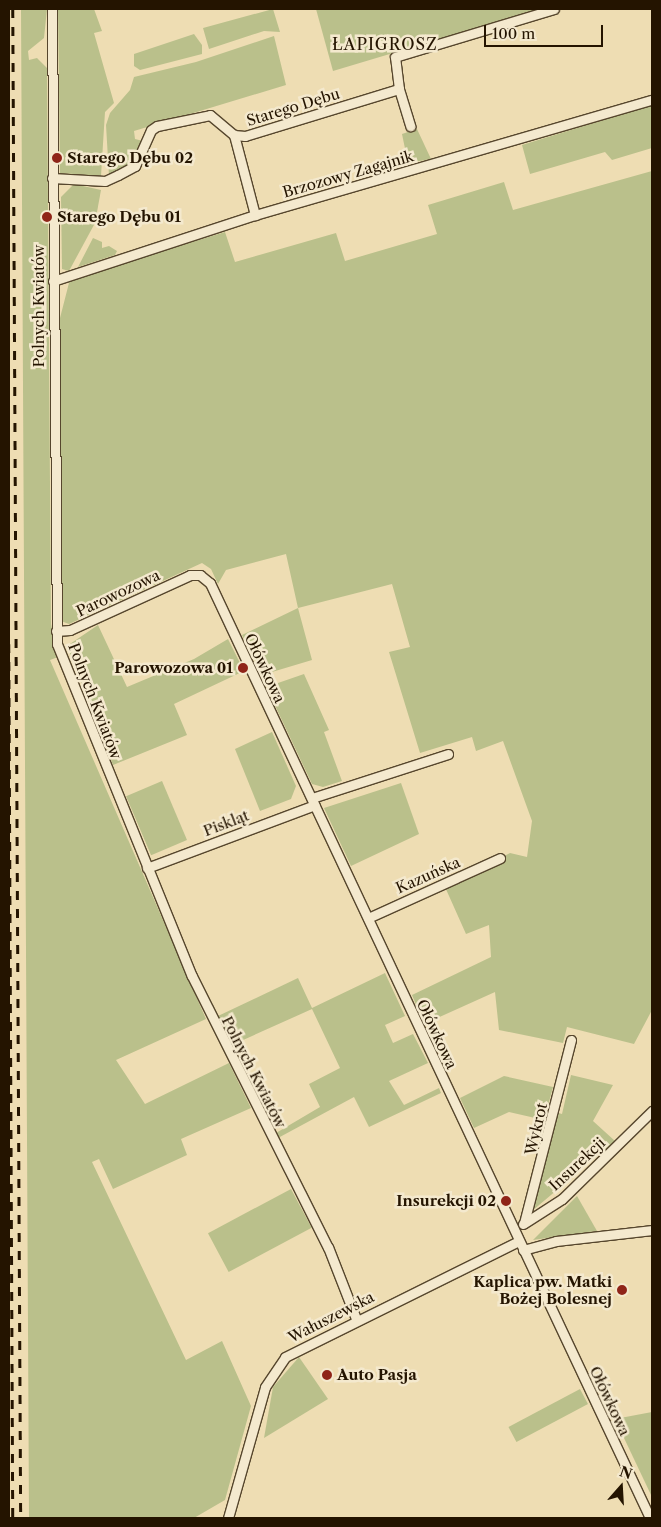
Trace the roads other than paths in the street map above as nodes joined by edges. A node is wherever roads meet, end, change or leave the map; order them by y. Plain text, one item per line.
1 (52, 9) edge
2 (554, 9) edge
3 (399, 89) junction
4 (652, 100) edge
5 (410, 126) dead end
6 (234, 135) junction
7 (52, 178) junction
8 (254, 215) junction
9 (53, 281) junction
10 (190, 575) joint
11 (56, 631) junction
12 (448, 754) dead end
13 (313, 801) junction
14 (500, 858) dead end
15 (147, 868) junction
16 (368, 918) junction
17 (571, 1040) dead end
18 (652, 1111) edge
19 (524, 1223) junction
20 (514, 1229) junction
21 (652, 1230) edge
22 (519, 1241) junction
23 (523, 1250) junction
24 (356, 1319) junction
25 (228, 1518) edge
26 (650, 1518) edge

1 - 7 street, Polnych Kwiatów
2 - 3 street
3 - 5 street
3 - 6 street, Starego Dębu
4 - 8 street, Brzozowy Zagajnik
6 - 7 street, Starego Dębu
6 - 8 street
7 - 9 street, Polnych Kwiatów
8 - 9 street, Brzozowy Zagajnik
9 - 11 street, Polnych Kwiatów
10 - 11 street, Parowozowa
10 - 13 street, Ołówkowa
11 - 15 street, Polnych Kwiatów
12 - 13 street, Piskląt
13 - 15 street, Piskląt
13 - 16 street, Ołówkowa
14 - 16 street, Kazuńska
15 - 24 street, Polnych Kwiatów
16 - 20 street, Ołówkowa
17 - 19 street, Wykrot
18 - 19 street, Insurekcji
19 - 20 street, Insurekcji
20 - 22 street, Ołówkowa
21 - 23 street
22 - 23 street, Ołówkowa
22 - 24 street, Wałuszewska
23 - 26 street, Ołówkowa
24 - 25 street, Wałuszewska

